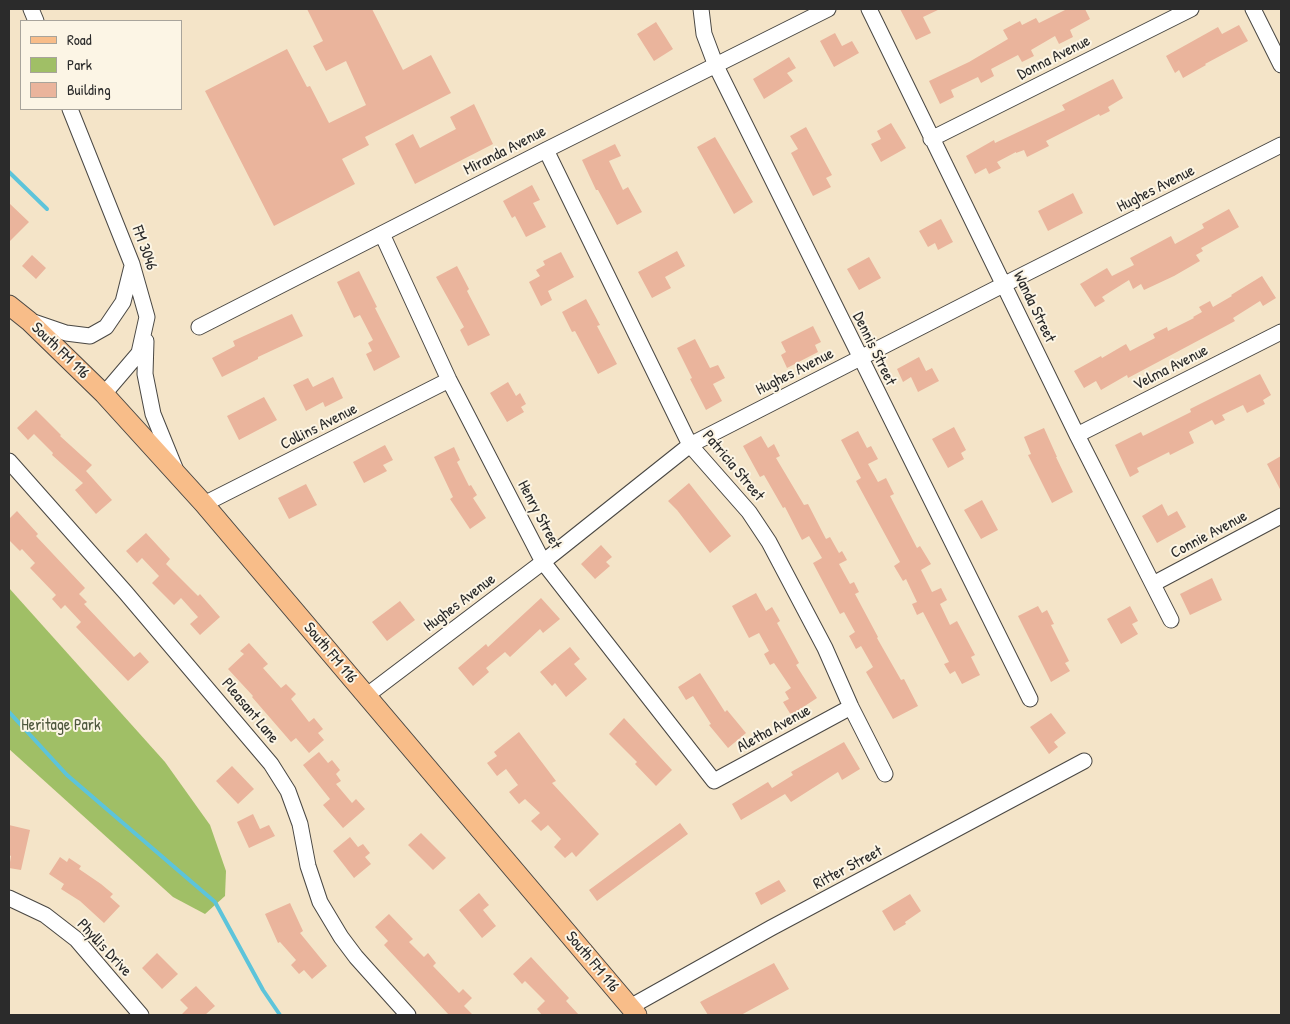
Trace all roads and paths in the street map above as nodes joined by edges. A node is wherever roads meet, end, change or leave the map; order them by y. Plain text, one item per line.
1 (701, 9) edge
2 (828, 9) edge
3 (869, 9) edge
4 (1192, 9) edge
5 (1253, 9) edge
6 (1281, 65) edge
7 (716, 66) junction
8 (70, 110) edge
9 (931, 139) junction
10 (1281, 145) edge
11 (546, 150) junction
12 (382, 234) junction
13 (132, 264) junction
14 (1003, 285) junction
15 (9, 305) edge
16 (29, 321) junction
17 (146, 321) junction
18 (199, 327) dead end
19 (1281, 332) edge
20 (860, 358) junction
21 (449, 380) junction
22 (104, 394) junction
23 (1077, 435) junction
24 (690, 445) junction
25 (9, 461) edge
26 (178, 477) junction
27 (204, 504) junction
28 (1281, 516) edge
29 (543, 562) junction
30 (1153, 584) junction
31 (1171, 620) dead end
32 (366, 696) junction
33 (1030, 699) dead end
34 (851, 707) junction
35 (1084, 761) dead end
36 (885, 774) dead end
37 (714, 781) joint
38 (9, 898) edge
39 (633, 1011) edge
40 (141, 1015) edge
41 (408, 1015) edge

1 - 7 street, Dennis Street
2 - 7 street, Miranda Avenue
3 - 9 street, Wanda Street
4 - 9 street, Donna Avenue
5 - 6 street
7 - 11 street, Miranda Avenue
7 - 20 street, Dennis Street
8 - 13 street, FM 3046 / FM 3046
9 - 14 street, Wanda Street
10 - 14 street, Hughes Avenue
11 - 12 street, Miranda Avenue
11 - 24 street, Patricia Street
12 - 18 street, Miranda Avenue
12 - 21 street, Henry Street
13 - 16 street
13 - 17 street, FM 3046 / FM 3046
14 - 20 street, Hughes Avenue
14 - 23 street, Wanda Street
15 - 16 main road, South FM 116
16 - 22 main road, South FM 116
17 - 22 street, FM 3046 / FM 3046
17 - 26 street
19 - 23 street, Velma Avenue
20 - 24 street, Hughes Avenue
20 - 33 street, Dennis Street
21 - 27 street, Collins Avenue
21 - 29 street, Henry Street
22 - 26 main road, South FM 116
23 - 30 street, Wanda Street
24 - 29 street, Hughes Avenue
24 - 34 street, Patricia Street
25 - 41 street, Pleasant Lane
26 - 27 main road, South FM 116
27 - 32 main road, South FM 116
28 - 30 street, Connie Avenue
29 - 32 street, Hughes Avenue
29 - 37 street, Henry Street
30 - 31 street, Wanda Street
32 - 39 main road, South FM 116
34 - 36 street, Patricia Street
34 - 37 street, Aletha Avenue
35 - 39 street, Ritter Street
38 - 40 street, Phyllis Drive

